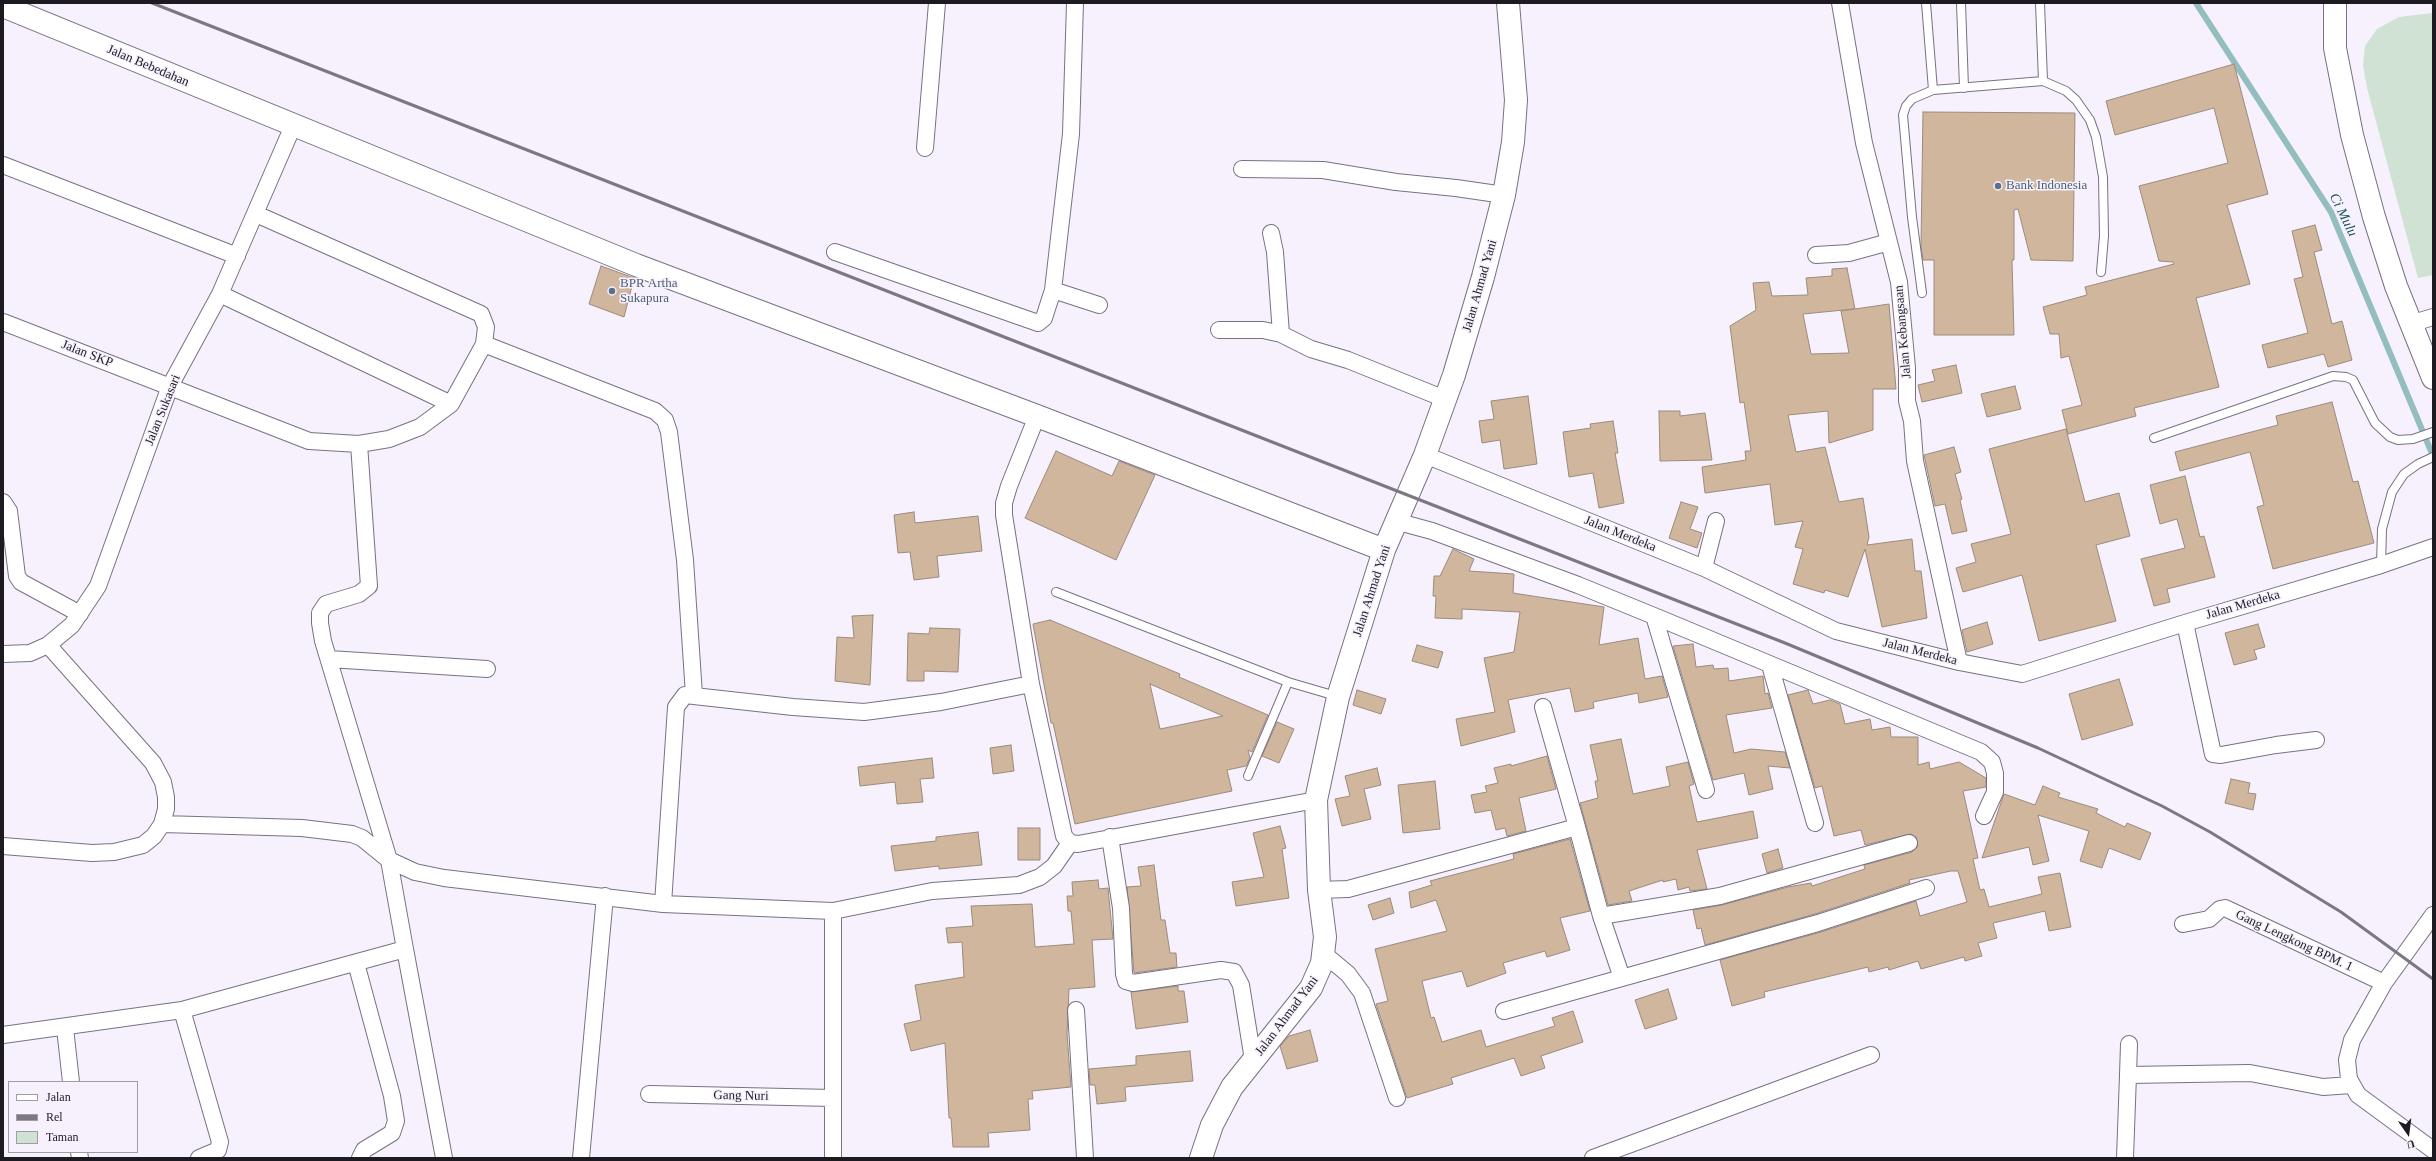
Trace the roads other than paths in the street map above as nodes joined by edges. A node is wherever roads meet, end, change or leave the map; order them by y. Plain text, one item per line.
1 (936, 3) edge
2 (1075, 3) edge
3 (1508, 3) edge
4 (1840, 3) edge
5 (1926, 3) edge
6 (1961, 3) edge
7 (2040, 3) edge
8 (2335, 3) edge
9 (3, 6) edge
10 (2043, 81) junction
11 (1964, 88) junction
12 (1933, 90) junction
13 (293, 126) junction
14 (925, 148) dead end
15 (3, 165) edge
16 (1242, 169) dead end
17 (1504, 195) junction
18 (256, 214) junction
19 (1271, 233) dead end
20 (1889, 242) junction
21 (835, 252) dead end
22 (1816, 255) dead end
23 (237, 256) junction
24 (2101, 272) dead end
25 (1053, 290) junction
26 (1922, 293) dead end
27 (220, 294) junction
28 (1099, 304) dead end
29 (2433, 317) edge
30 (3, 322) edge
31 (2410, 324) junction
32 (1219, 330) dead end
33 (1281, 334) junction
34 (484, 344) junction
35 (2433, 378) edge
36 (170, 386) junction
37 (1445, 399) junction
38 (451, 404) junction
39 (1036, 416) junction
40 (2432, 432) edge
41 (2154, 438) dead end
42 (359, 444) junction
43 (2433, 457) edge
44 (1420, 466) junction
45 (3, 502) edge
46 (1395, 521) junction
47 (1716, 521) dead end
48 (2433, 547) edge
49 (1384, 550) junction
50 (2381, 565) junction
51 (1704, 568) junction
52 (1056, 592) dead end
53 (80, 614) junction
54 (1654, 616) junction
55 (2185, 623) junction
56 (48, 645) junction
57 (3, 654) edge
58 (329, 659) junction
59 (1960, 662) junction
60 (1770, 665) junction
61 (487, 669) dead end
62 (1288, 682) junction
63 (1030, 684) junction
64 (694, 695) junction
65 (1338, 697) junction
66 (1543, 707) dead end
67 (2316, 740) dead end
68 (1248, 776) dead end
69 (1706, 790) dead end
70 (1316, 800) junction
71 (1984, 816) dead end
72 (1815, 823) dead end
73 (162, 824) junction
74 (1577, 827) junction
75 (1110, 837) junction
76 (1070, 843) junction
77 (1909, 843) dead end
78 (3, 846) edge
79 (389, 860) junction
80 (1926, 888) dead end
81 (1320, 890) junction
82 (605, 896) junction
83 (663, 904) junction
84 (833, 912) junction
85 (2433, 915) edge
86 (1601, 916) junction
87 (2184, 924) dead end
88 (405, 949) junction
89 (1324, 954) junction
90 (356, 963) junction
91 (1622, 978) junction
92 (2384, 983) junction
93 (182, 1010) junction
94 (1076, 1010) dead end
95 (1504, 1011) dead end
96 (65, 1028) junction
97 (3, 1035) edge
98 (2129, 1044) dead end
99 (1871, 1054) dead end
100 (1253, 1060) junction
101 (2128, 1075) junction
102 (71, 1081) edge
103 (2351, 1085) junction
104 (649, 1094) dead end
105 (833, 1098) junction
106 (1397, 1098) dead end
107 (2433, 1150) edge
108 (199, 1158) edge
109 (360, 1158) edge
110 (444, 1158) edge
111 (581, 1158) edge
112 (833, 1158) edge
113 (1085, 1158) edge
114 (1201, 1158) edge
115 (1593, 1158) edge
116 (2125, 1158) edge

1 - 14 street
2 - 25 street
3 - 17 street, Jalan Ahmad Yani
4 - 20 street, Jalan Kebangsaan
5 - 12 lane
6 - 11 lane
7 - 10 lane
8 - 31 street
9 - 13 street, Jalan Bebedahan
10 - 11 lane
10 - 24 lane
11 - 12 lane
12 - 26 lane
13 - 18 street, Jalan Sukasari
13 - 39 street, Jalan Bebedahan
15 - 23 street
16 - 17 street
17 - 37 street, Jalan Ahmad Yani
18 - 23 street, Jalan Sukasari
18 - 34 street
19 - 33 street
20 - 22 street
20 - 59 street, Jalan Kebangsaan
21 - 25 street
23 - 27 street, Jalan Sukasari
25 - 28 street
27 - 36 street, Jalan Sukasari
27 - 38 street
29 - 31 street
30 - 36 street, Jalan SKP
31 - 35 street
32 - 33 street
33 - 37 street
34 - 38 street
34 - 64 street
36 - 42 street, Jalan SKP
36 - 53 street, Jalan Sukasari
37 - 44 street, Jalan Ahmad Yani
38 - 42 street, Jalan SKP
39 - 49 street, Jalan Bebedahan
39 - 63 street
40 - 41 lane
42 - 58 street
43 - 50 lane
44 - 46 street, Jalan Ahmad Yani
44 - 51 street, Jalan Merdeka
45 - 53 street
46 - 49 street, Jalan Ahmad Yani
46 - 54 street
47 - 51 street
48 - 50 street, Jalan Merdeka
49 - 65 street, Jalan Ahmad Yani
50 - 55 street, Jalan Merdeka
51 - 59 street, Jalan Merdeka
52 - 62 lane
53 - 56 street, Jalan Sukasari
54 - 60 street
54 - 69 street
55 - 59 street, Jalan Merdeka
55 - 67 street
56 - 57 street, Jalan Sukasari
56 - 73 street
58 - 61 street
58 - 79 street
60 - 71 street
60 - 72 street
62 - 65 lane
62 - 68 lane
63 - 64 street
63 - 76 street
64 - 83 street
65 - 70 street, Jalan Ahmad Yani
66 - 74 street
70 - 75 street
70 - 81 street, Jalan Ahmad Yani
73 - 78 street
73 - 79 street
74 - 81 street
74 - 86 street
75 - 76 street
75 - 100 street
76 - 84 street
77 - 86 street
79 - 82 street
79 - 88 street
80 - 91 street
81 - 89 street, Jalan Ahmad Yani
82 - 83 street
82 - 111 street
83 - 84 street
84 - 105 street
85 - 92 street
86 - 91 street
87 - 92 street, Gang Lengkong BPM. 1
88 - 90 street
88 - 110 street
89 - 100 street, Jalan Ahmad Yani
89 - 106 street
90 - 93 street
90 - 109 street
91 - 95 street
92 - 103 street
93 - 96 street
93 - 108 street
94 - 113 street
96 - 97 street
96 - 102 street
98 - 101 street
99 - 115 street
100 - 114 street, Jalan Ahmad Yani
101 - 103 street
101 - 116 street
103 - 107 street
104 - 105 street, Gang Nuri
105 - 112 street

